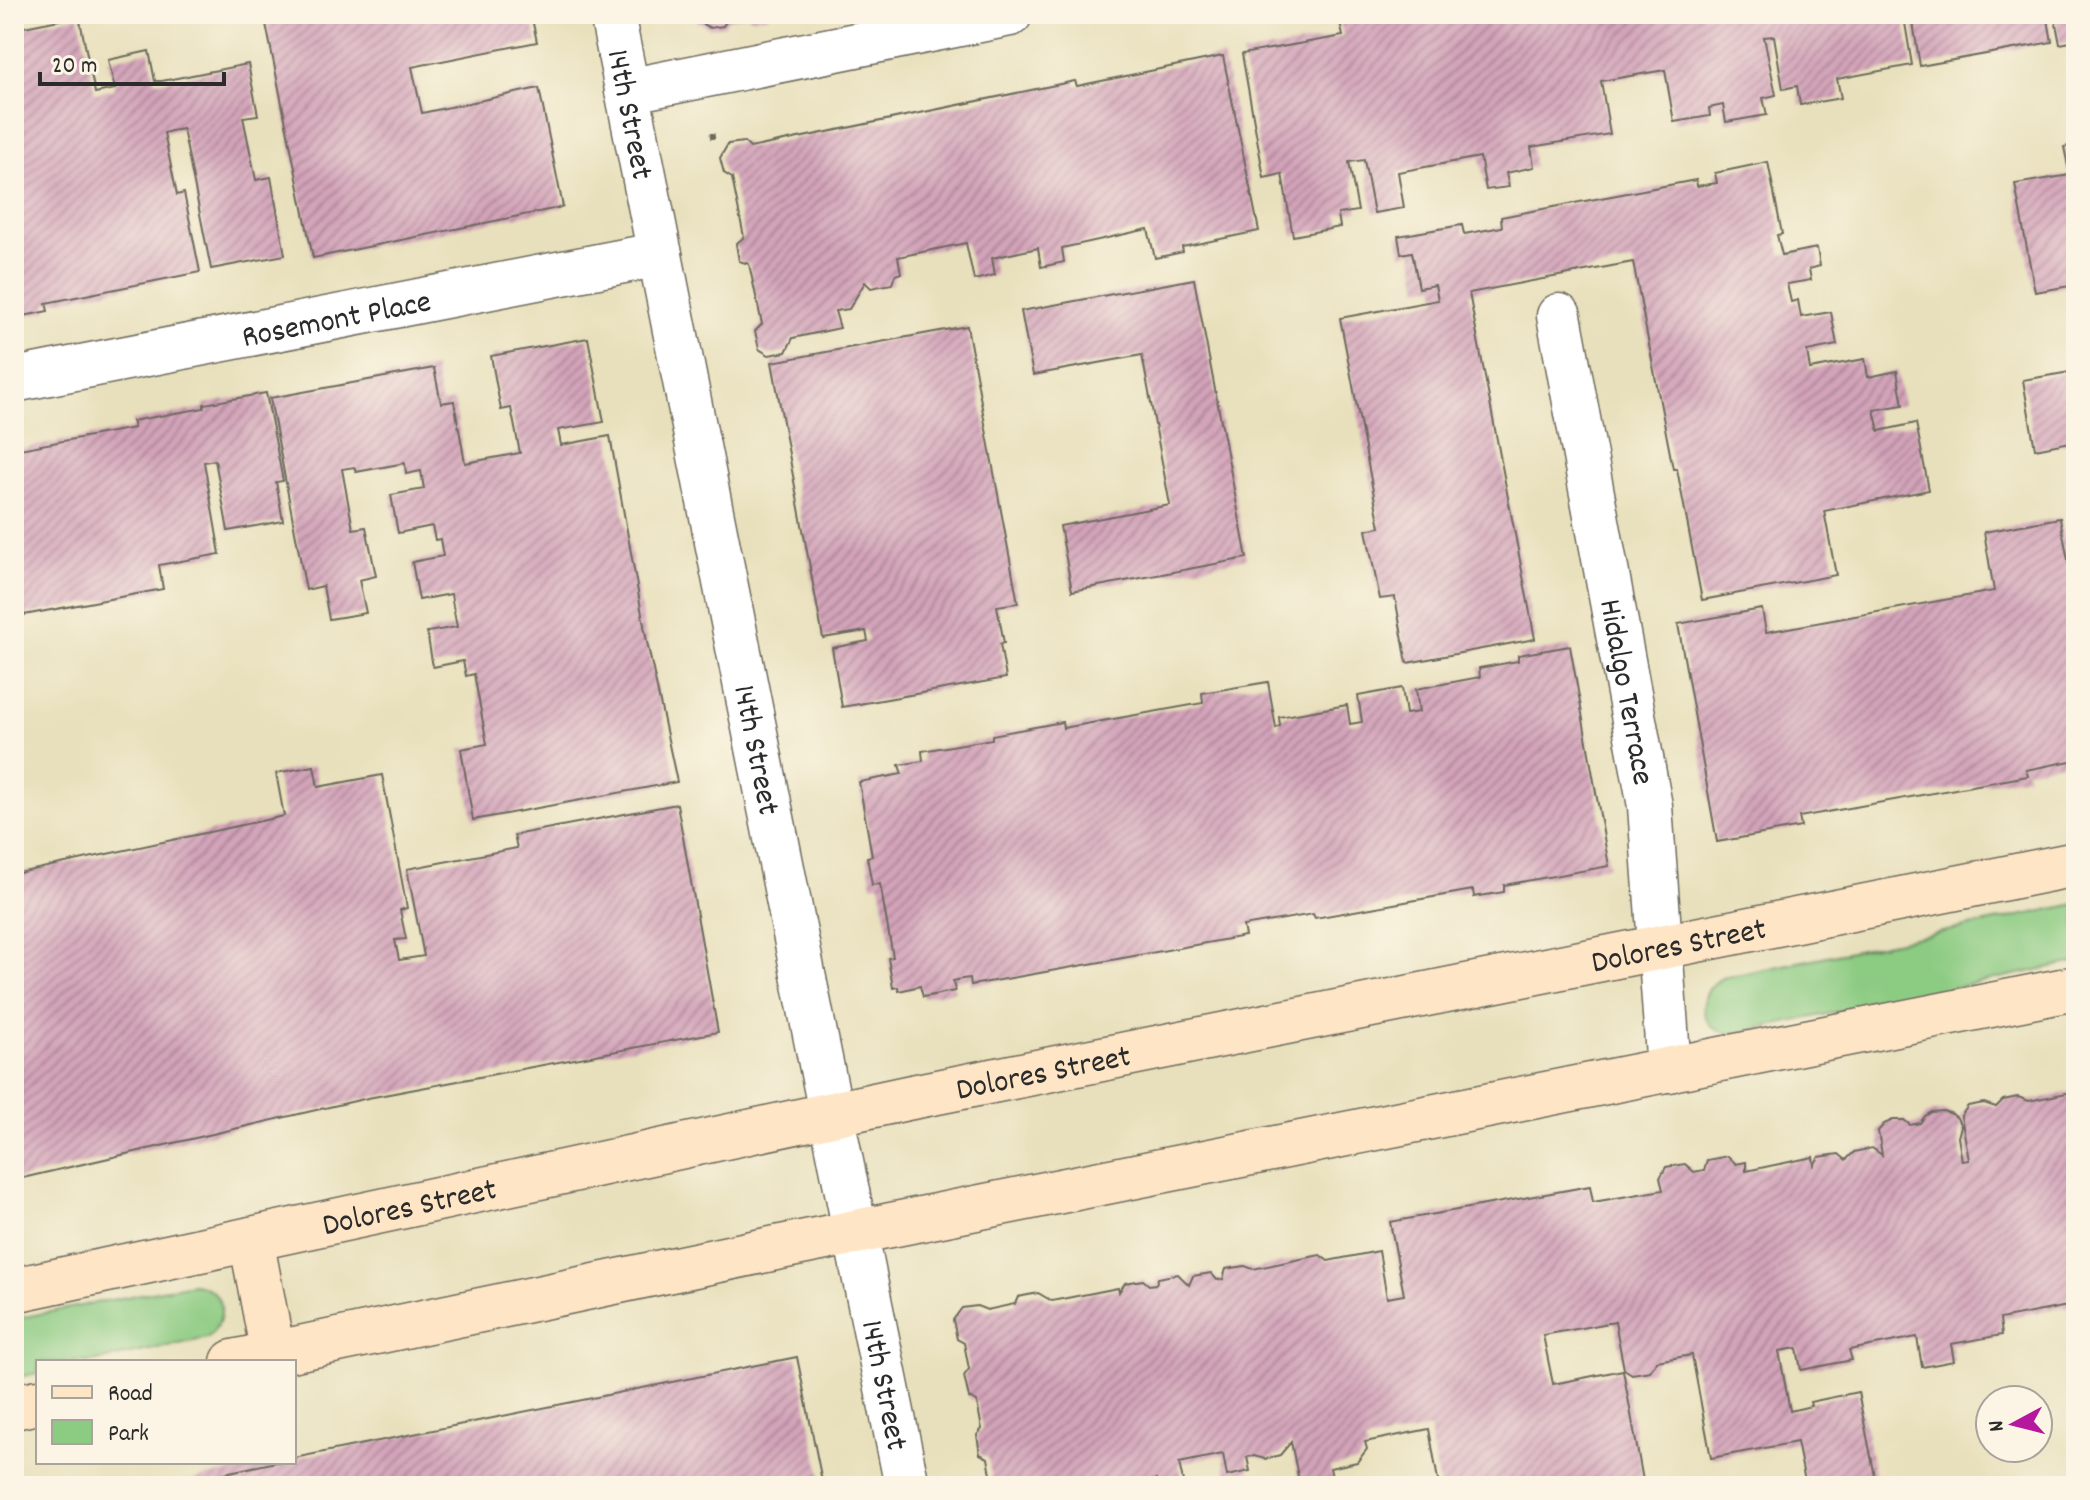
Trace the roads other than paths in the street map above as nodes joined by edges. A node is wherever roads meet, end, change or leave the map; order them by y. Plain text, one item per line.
1 (612, 14) edge
2 (1010, 14) edge
3 (627, 91) junction
4 (660, 254) junction
5 (1559, 316) dead end
6 (14, 380) edge
7 (2076, 864) edge
8 (1661, 948) junction
9 (2076, 988) edge
10 (1669, 1070) junction
11 (831, 1114) junction
12 (855, 1232) junction
13 (251, 1239) junction
14 (14, 1290) edge
15 (253, 1358) edge
16 (36, 1402) edge
17 (14, 1407) edge
18 (907, 1486) edge

1 - 3 street, 14th Street
2 - 3 street
3 - 4 street, 14th Street
4 - 6 street, Rosemont Place
4 - 11 street, 14th Street
5 - 8 street, Hidalgo Terrace
7 - 8 main road, Dolores Street
8 - 10 street, Hidalgo Terrace
8 - 11 main road, Dolores Street
9 - 10 main road
10 - 12 main road
11 - 12 street, 14th Street
11 - 13 main road, Dolores Street
12 - 15 main road
12 - 18 street, 14th Street
13 - 14 main road, Dolores Street
13 - 15 main road
16 - 17 main road

